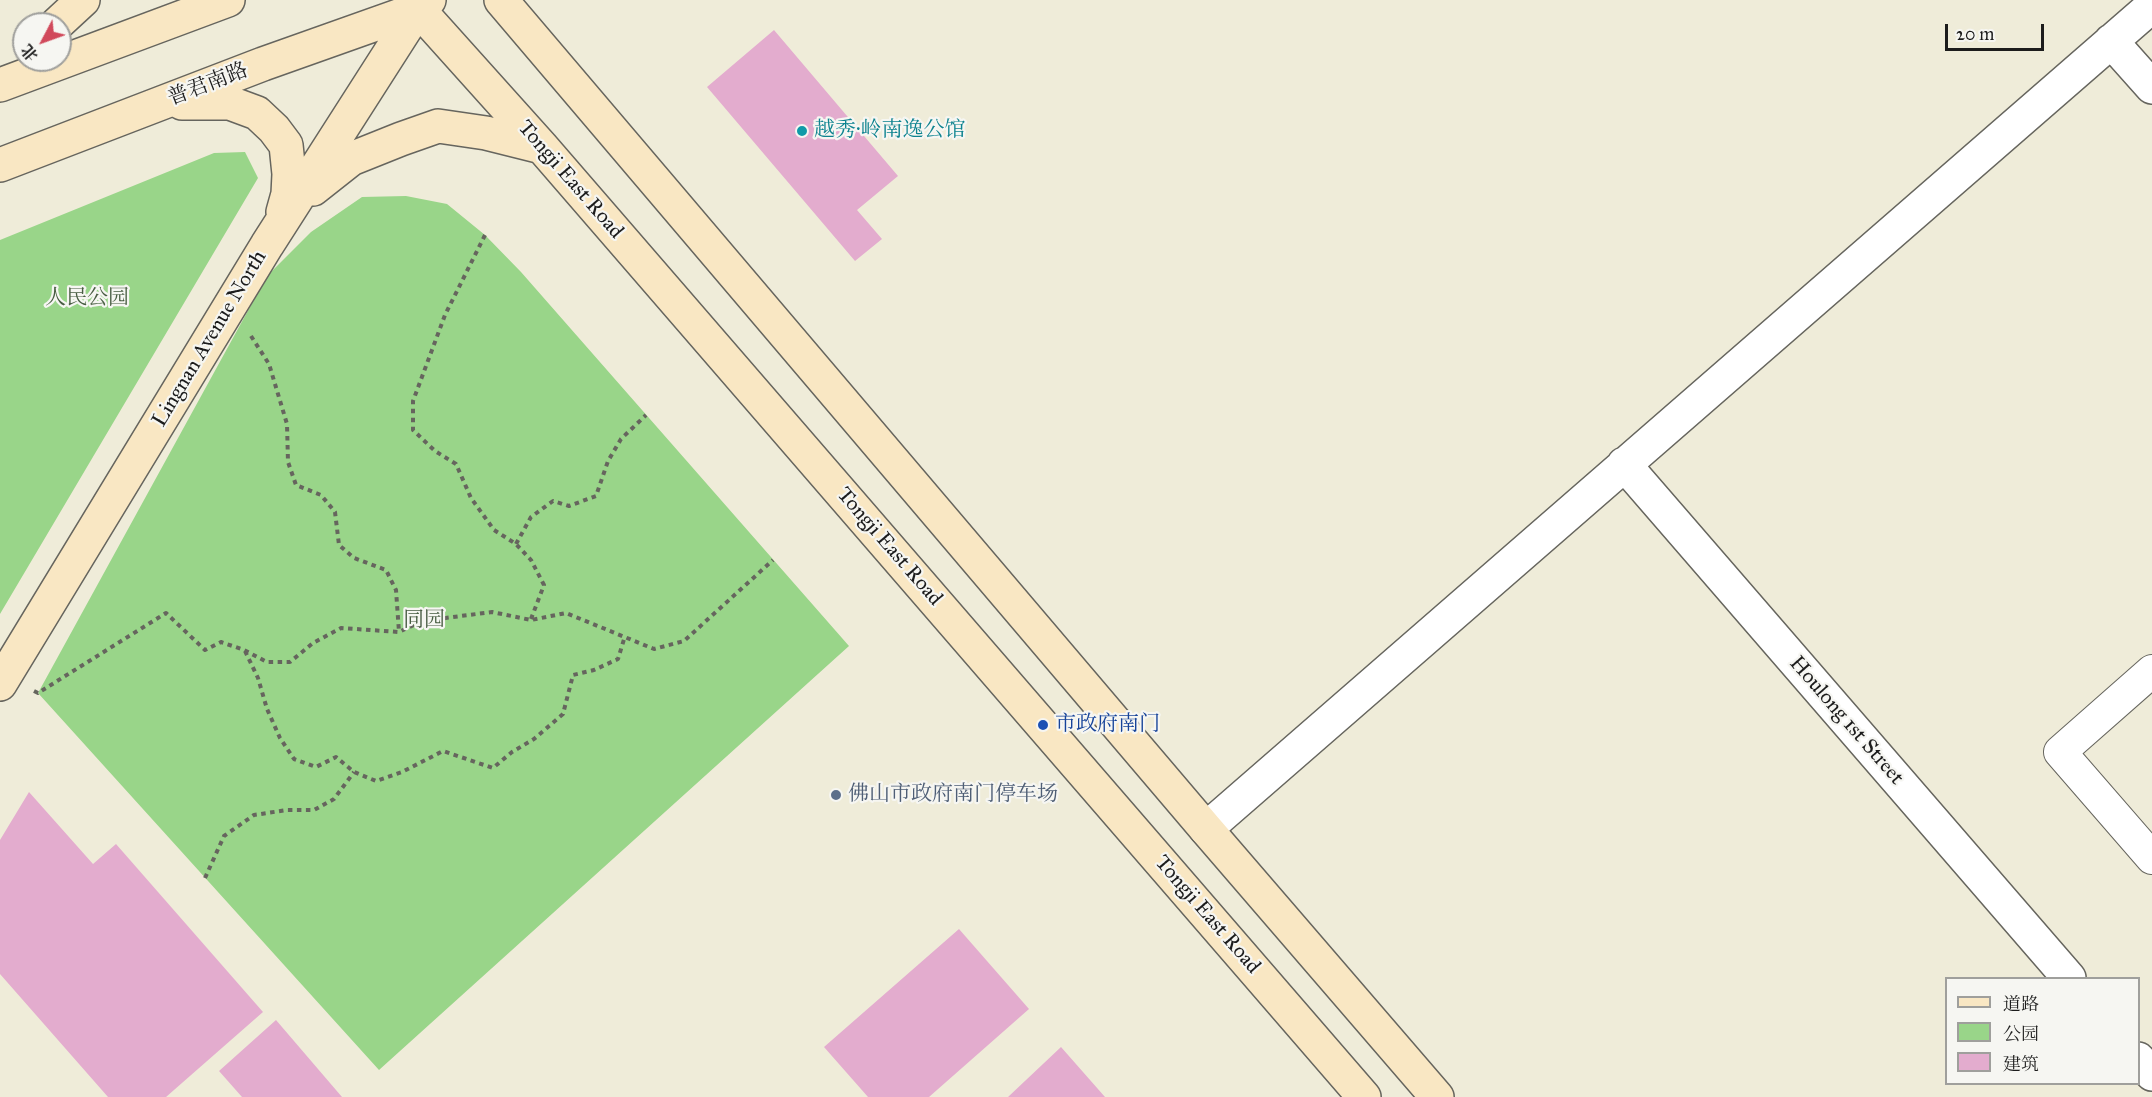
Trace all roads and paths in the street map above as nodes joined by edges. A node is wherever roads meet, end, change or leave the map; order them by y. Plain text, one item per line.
1 (83, 0) edge
2 (228, 0) edge
3 (501, 0) edge
4 (419, 3) edge
5 (2152, 6) edge
6 (70, 12) edge
7 (2111, 41) junction
8 (12, 60) edge
9 (0, 69) edge
10 (0, 85) edge
11 (2152, 87) edge
12 (163, 103) junction
13 (542, 147) junction
14 (0, 165) edge
15 (280, 223) junction
16 (485, 235) dead end
17 (248, 330) dead end
18 (646, 415) dead end
19 (1624, 464) junction
20 (516, 544) junction
21 (773, 560) dead end
22 (531, 620) junction
23 (399, 632) junction
24 (625, 636) junction
25 (244, 650) junction
26 (2152, 672) edge
27 (3, 680) edge
28 (354, 772) junction
29 (1206, 829) junction
30 (2152, 858) edge
31 (205, 878) dead end
32 (2068, 977) edge
33 (2140, 1060) edge
34 (2152, 1074) edge
35 (1364, 1097) edge
36 (1437, 1097) edge

1 - 6 main road
2 - 10 main road
3 - 29 main road
4 - 12 main road, 普君南路
4 - 13 main road, Tongji East Road
4 - 15 main road, Lingnan Avenue North
5 - 7 street
7 - 11 street
7 - 19 street
8 - 9 main road
12 - 14 main road, 普君南路
12 - 15 main road
13 - 15 main road
13 - 35 main road, Tongji East Road
15 - 27 main road, Lingnan Avenue North
16 - 20 path
17 - 23 path
18 - 20 path
19 - 29 street
19 - 32 street, Houlong 1st Street
20 - 22 path
21 - 24 path
22 - 23 path
22 - 24 path
23 - 25 path
24 - 28 path
25 - 27 path
25 - 28 path
26 - 30 street
28 - 31 path
29 - 36 main road
33 - 34 street

